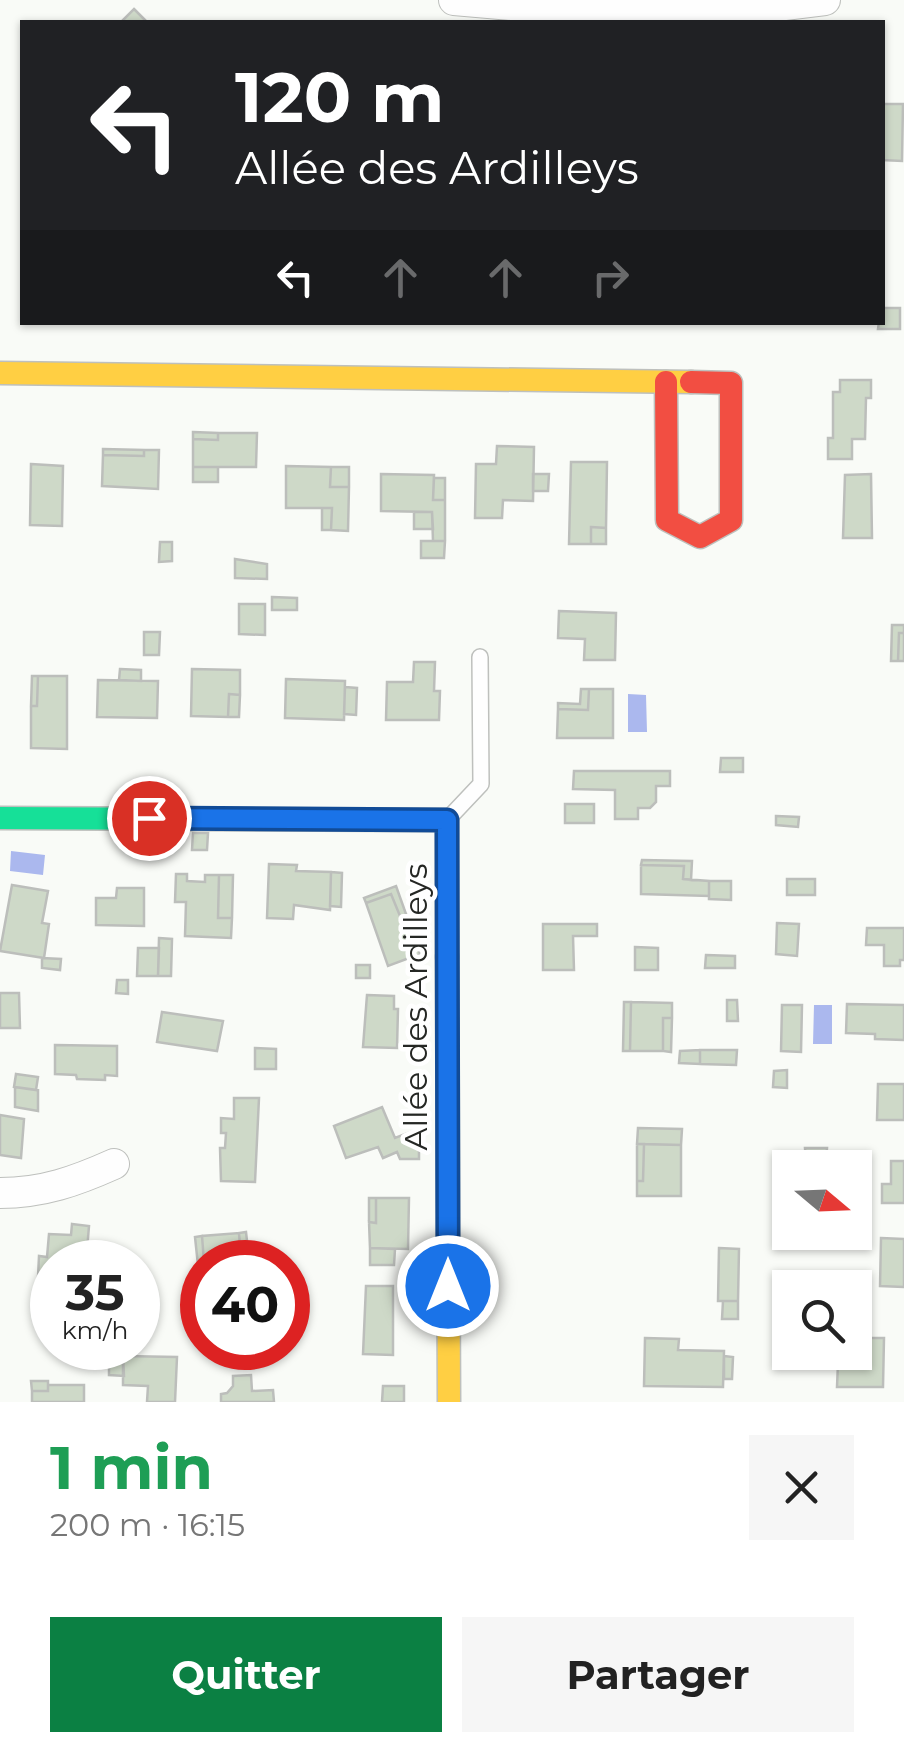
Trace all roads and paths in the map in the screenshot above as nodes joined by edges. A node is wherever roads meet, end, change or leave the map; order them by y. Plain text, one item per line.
1 (454, 0) edge
2 (825, 0) edge
3 (0, 373) edge
4 (666, 382) junction
5 (480, 658) dead end
6 (0, 818) edge
7 (447, 820) junction
8 (114, 1164) dead end
9 (0, 1193) edge
10 (449, 1402) edge

1 - 2 street
3 - 4 street
4 - 4 street
5 - 7 lane
6 - 7 street, Allée des Ardilleys
7 - 10 street, Allée des Ardilleys
8 - 9 street

